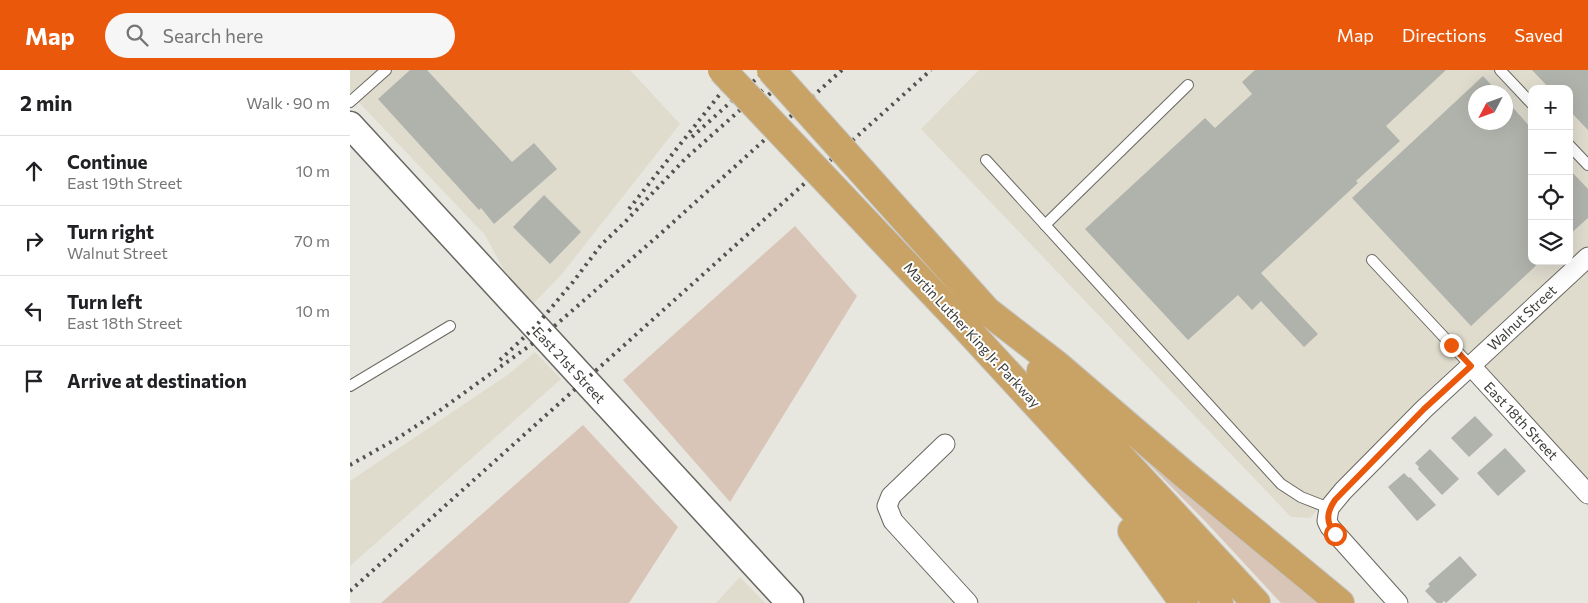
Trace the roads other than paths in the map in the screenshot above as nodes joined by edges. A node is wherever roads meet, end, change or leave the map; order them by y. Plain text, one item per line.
1 (386, 70) edge
2 (722, 70) edge
3 (771, 70) edge
4 (1500, 70) edge
5 (1188, 85) dead end
6 (1528, 100) edge
7 (350, 102) edge
8 (350, 126) edge
9 (1573, 149) edge
10 (986, 160) dead end
11 (1588, 165) edge
12 (1045, 225) junction
13 (1588, 257) edge
14 (1372, 260) dead end
15 (987, 311) junction
16 (450, 326) dead end
17 (967, 329) junction
18 (1471, 366) junction
19 (350, 386) edge
20 (945, 444) dead end
21 (1588, 494) edge
22 (1329, 508) junction
23 (790, 603) edge
24 (968, 603) edge
25 (1184, 603) edge
26 (1219, 603) edge
27 (1256, 603) edge
28 (1340, 603) edge
29 (1398, 603) edge

1 - 7 lane
2 - 17 highway, Martin Luther King Jr. Parkway, bridge
3 - 15 highway, Martin Luther King Jr. Parkway, bridge
4 - 6 lane
5 - 12 lane
8 - 23 street, East 21st Street
9 - 11 lane
10 - 12 lane
12 - 22 lane
13 - 18 street, Walnut Street
14 - 18 lane, East 18th Street
15 - 27 highway, Martin Luther King Jr. Parkway
15 - 28 highway
16 - 19 lane
17 - 25 highway
17 - 26 highway, Martin Luther King Jr. Parkway
18 - 21 street, East 18th Street
18 - 22 street, Walnut Street
20 - 24 street
22 - 29 street

